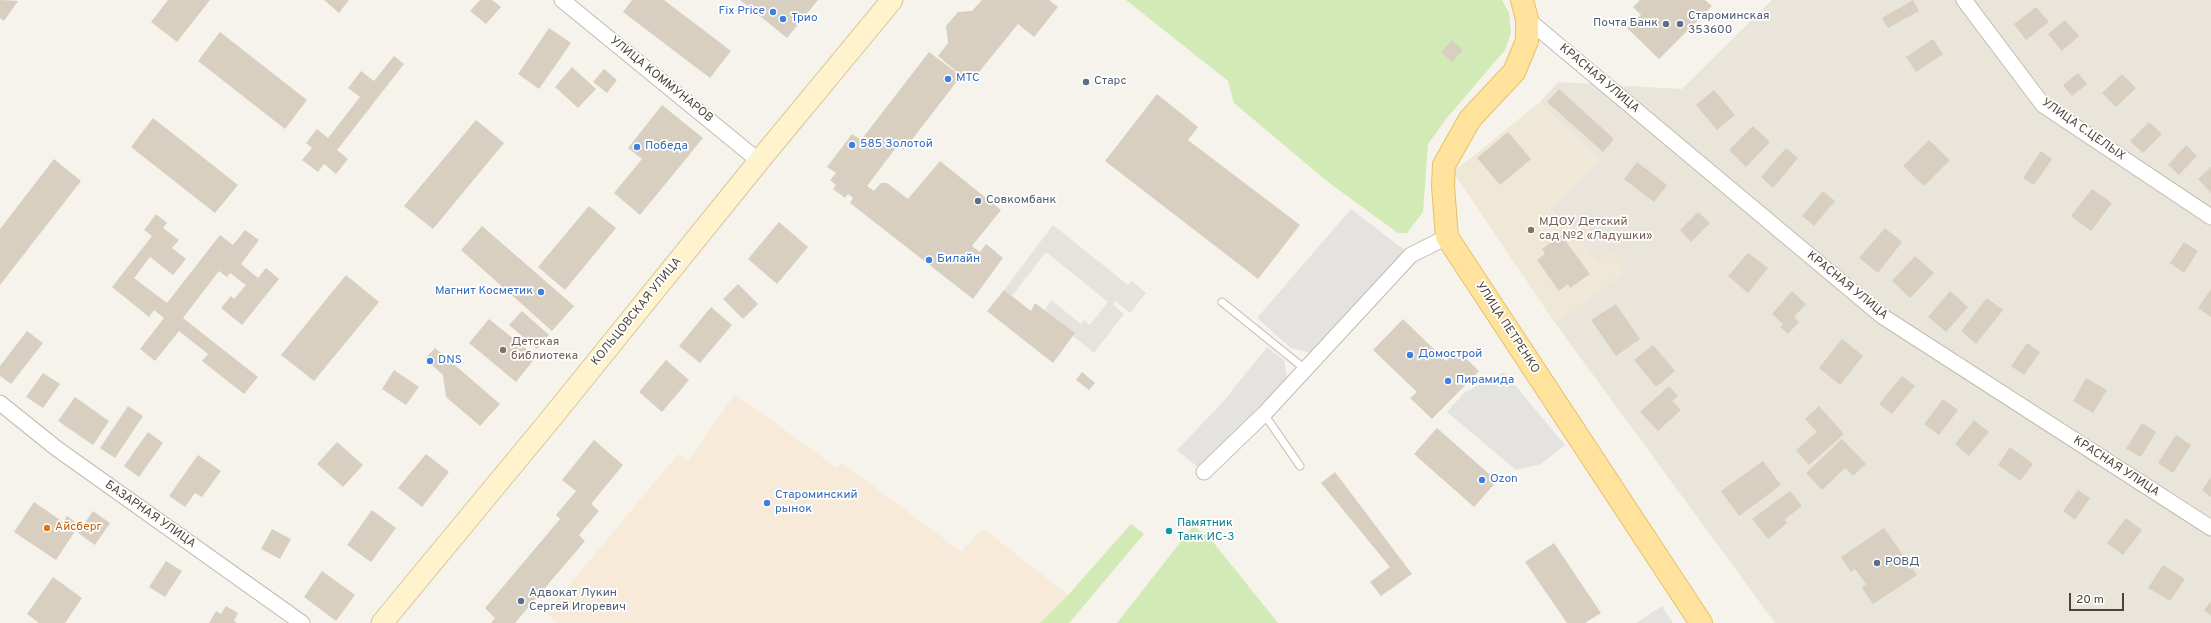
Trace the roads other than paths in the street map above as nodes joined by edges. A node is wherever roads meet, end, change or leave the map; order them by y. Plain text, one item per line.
1 (562, 0) edge
2 (892, 0) edge
3 (1964, 0) edge
4 (1525, 9) edge
5 (759, 160) junction
6 (2211, 217) edge
7 (1447, 237) junction
8 (1222, 302) dead end
9 (1305, 368) junction
10 (0, 403) edge
11 (1264, 414) junction
12 (1300, 466) dead end
13 (1204, 472) dead end
14 (2211, 528) edge
15 (302, 623) edge
16 (382, 623) edge
17 (1702, 623) edge

1 - 5 street, УЛИЦА КОММУНАРОВ
2 - 5 main road, КОЛЬЦОВСКАЯ УЛИЦА
3 - 6 street, УЛИЦА С.ЦЕЛЫХ
4 - 7 main road, УЛИЦА ПЕТРЕНКО
4 - 14 street, КРАСНАЯ УЛИЦА
5 - 16 main road, КОЛЬЦОВСКАЯ УЛИЦА
7 - 9 street
7 - 17 main road, УЛИЦА ПЕТРЕНКО
8 - 9 lane
9 - 11 street
10 - 15 street, БАЗАРНАЯ УЛИЦА
11 - 12 lane
11 - 13 street

